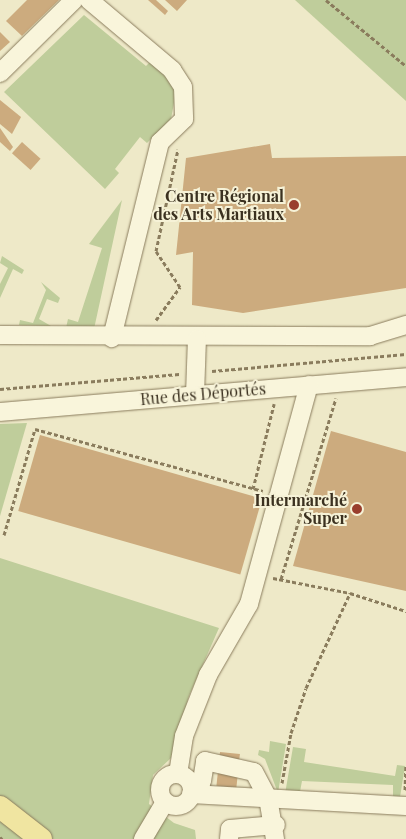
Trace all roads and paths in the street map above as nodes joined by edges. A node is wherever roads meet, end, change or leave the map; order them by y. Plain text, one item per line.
1 (74, 0) edge
2 (89, 0) edge
3 (326, 0) edge
4 (406, 66) edge
5 (0, 73) edge
6 (184, 119) junction
7 (406, 325) edge
8 (0, 335) edge
9 (112, 338) junction
10 (142, 338) junction
11 (197, 339) junction
12 (406, 377) edge
13 (341, 382) junction
14 (310, 385) junction
15 (278, 388) junction
16 (195, 395) junction
17 (0, 412) edge
18 (254, 489) junction
19 (278, 495) junction
20 (4, 535) dead end
21 (270, 577) dead end
22 (281, 579) junction
23 (350, 593) junction
24 (406, 611) edge
25 (406, 765) edge
26 (187, 784) junction
27 (274, 798) junction
28 (165, 802) junction
29 (405, 806) edge
30 (0, 807) edge
31 (0, 827) edge
32 (275, 832) edge
33 (146, 833) edge
34 (16, 839) edge
35 (41, 839) edge
36 (133, 839) edge
37 (229, 839) edge

1 - 5 street
2 - 6 street
3 - 4 path
6 - 9 street
6 - 10 path
7 - 11 street
8 - 9 street
9 - 10 street
10 - 11 street
11 - 16 street
12 - 13 street, Rue des Déportés
13 - 14 street, Rue des Déportés
13 - 22 path
14 - 15 street, Rue des Déportés
14 - 19 street
15 - 16 street, Rue des Déportés
15 - 18 path
16 - 17 street, Rue des Déportés
18 - 19 path
18 - 20 path
19 - 26 street
21 - 22 path
22 - 23 path
23 - 24 path
23 - 27 path
25 - 29 path
26 - 27 street
26 - 27 street
26 - 28 street
26 - 28 street
27 - 29 street
27 - 32 street
28 - 33 street
30 - 35 main road
31 - 34 main road
32 - 37 street
33 - 36 street

